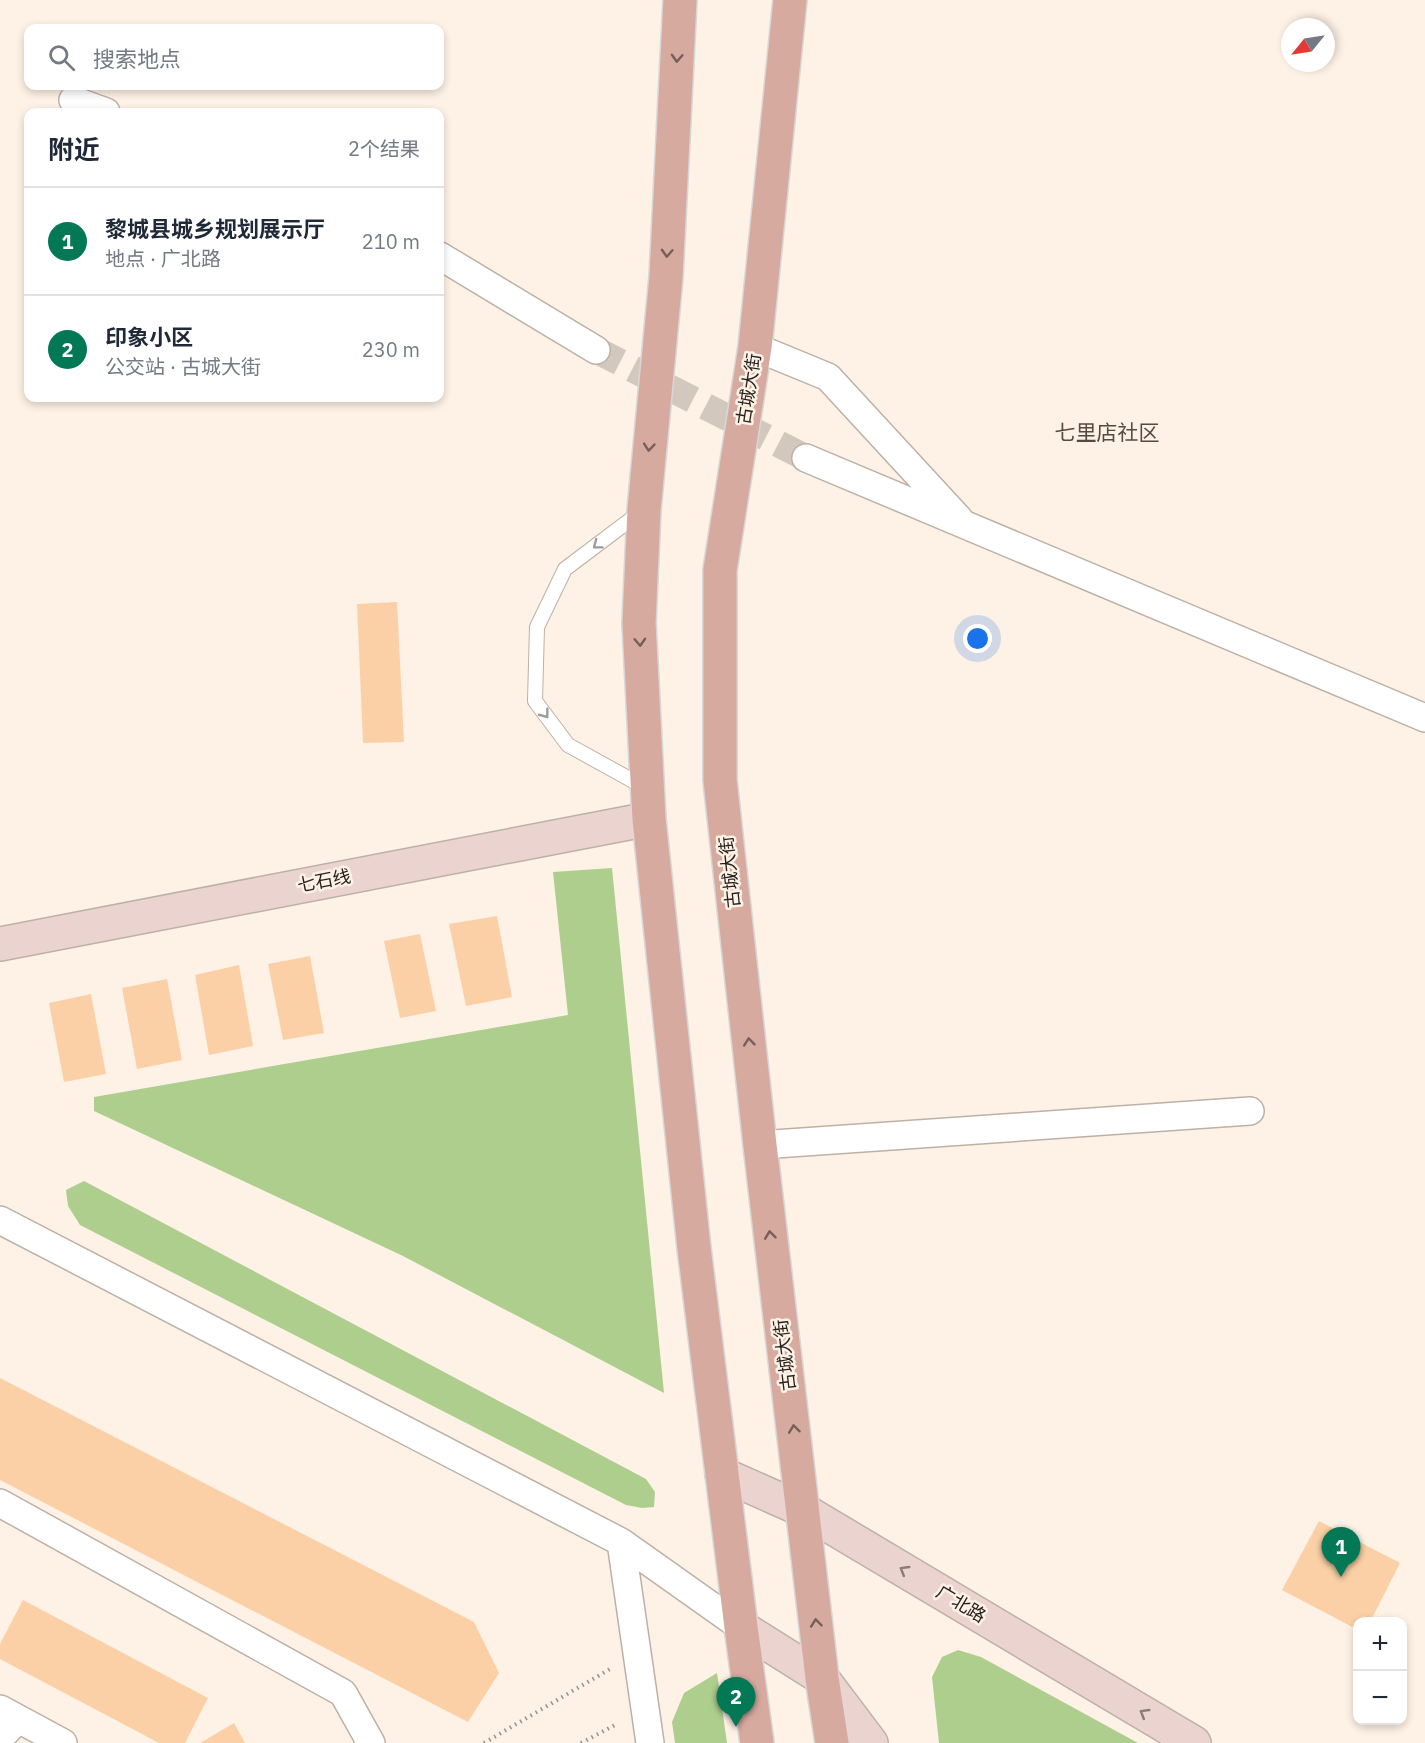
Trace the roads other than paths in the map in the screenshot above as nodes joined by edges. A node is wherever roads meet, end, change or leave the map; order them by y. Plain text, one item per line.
1 (680, 0) edge
2 (790, 0) edge
3 (73, 100) dead end
4 (95, 108) edge
5 (444, 258) edge
6 (755, 347) junction
7 (596, 351) tunnel mouth
8 (806, 458) tunnel mouth
9 (644, 510) junction
10 (965, 525) junction
11 (1425, 718) edge
12 (648, 804) junction
13 (0, 944) edge
14 (1250, 1111) dead end
15 (760, 1146) junction
16 (1, 1224) edge
17 (722, 1474) junction
18 (0, 1503) edge
19 (803, 1510) junction
20 (621, 1542) junction
21 (741, 1627) junction
22 (822, 1678) junction
23 (6, 1722) edge
24 (63, 1743) edge
25 (371, 1743) edge
26 (650, 1743) edge
27 (758, 1743) edge
28 (832, 1743) edge
29 (871, 1743) edge
30 (1194, 1743) edge

1 -> 9 main road
2 - 6 main road, 古城大街
3 - 4 street
5 - 7 street
6 - 10 street
15 -> 6 main road, 古城大街
8 - 10 street
9 -> 12 main road
9 -> 12 lane
10 - 11 street
12 - 13 main road, 七石线
12 - 17 main road
14 - 15 street
19 -> 15 main road, 古城大街
16 - 20 street
17 - 19 main road, 广北路
17 - 21 main road
18 - 25 street
22 -> 19 main road, 古城大街
30 -> 19 main road, 广北路
20 - 21 street
20 - 26 street
21 - 22 main road
21 - 27 main road
22 - 28 main road, 古城大街
22 - 29 main road
23 - 24 street

